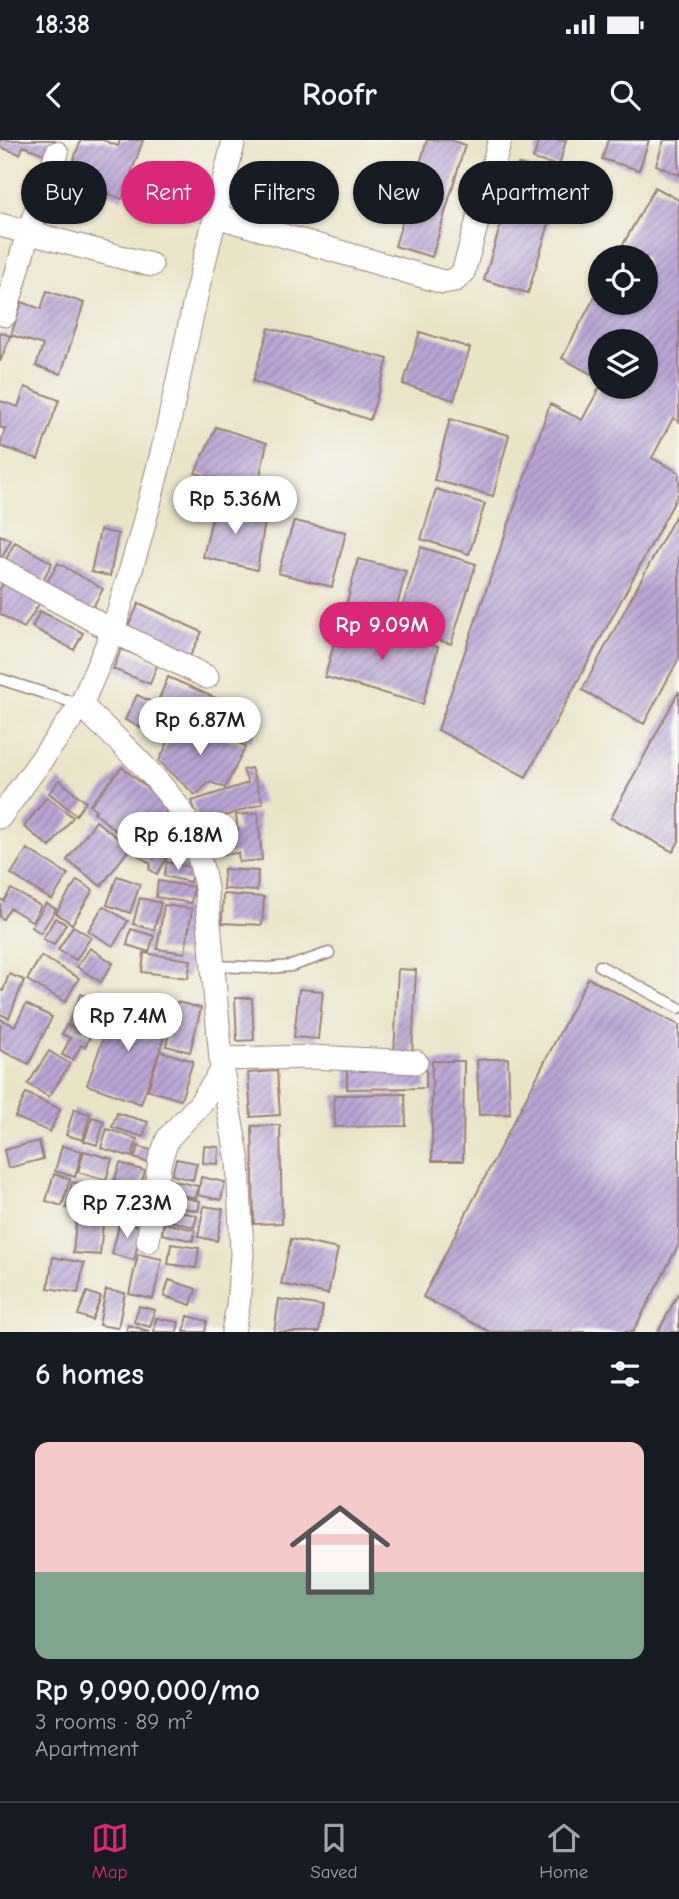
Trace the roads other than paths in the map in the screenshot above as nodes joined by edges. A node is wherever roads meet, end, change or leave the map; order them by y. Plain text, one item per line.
1 (233, 140) edge
2 (500, 140) edge
3 (57, 152) dead end
4 (216, 216) junction
5 (0, 225) edge
6 (28, 233) junction
7 (151, 265) dead end
8 (5, 315) dead end
9 (0, 569) edge
10 (113, 631) junction
11 (207, 677) dead end
12 (0, 679) edge
13 (81, 705) junction
14 (0, 817) edge
15 (329, 953) dead end
16 (212, 966) junction
17 (600, 966) dead end
18 (679, 1008) edge
19 (416, 1062) dead end
20 (222, 1065) junction
21 (148, 1241) dead end
22 (233, 1332) edge

1 - 4 street
2 - 4 street
3 - 6 street
4 - 10 street
5 - 6 street
6 - 7 street
6 - 8 street
9 - 10 street
10 - 11 street
10 - 13 street
12 - 13 lane
13 - 14 street
13 - 16 street
15 - 16 lane
16 - 20 street
17 - 18 lane
19 - 20 street
20 - 21 street
20 - 22 street

